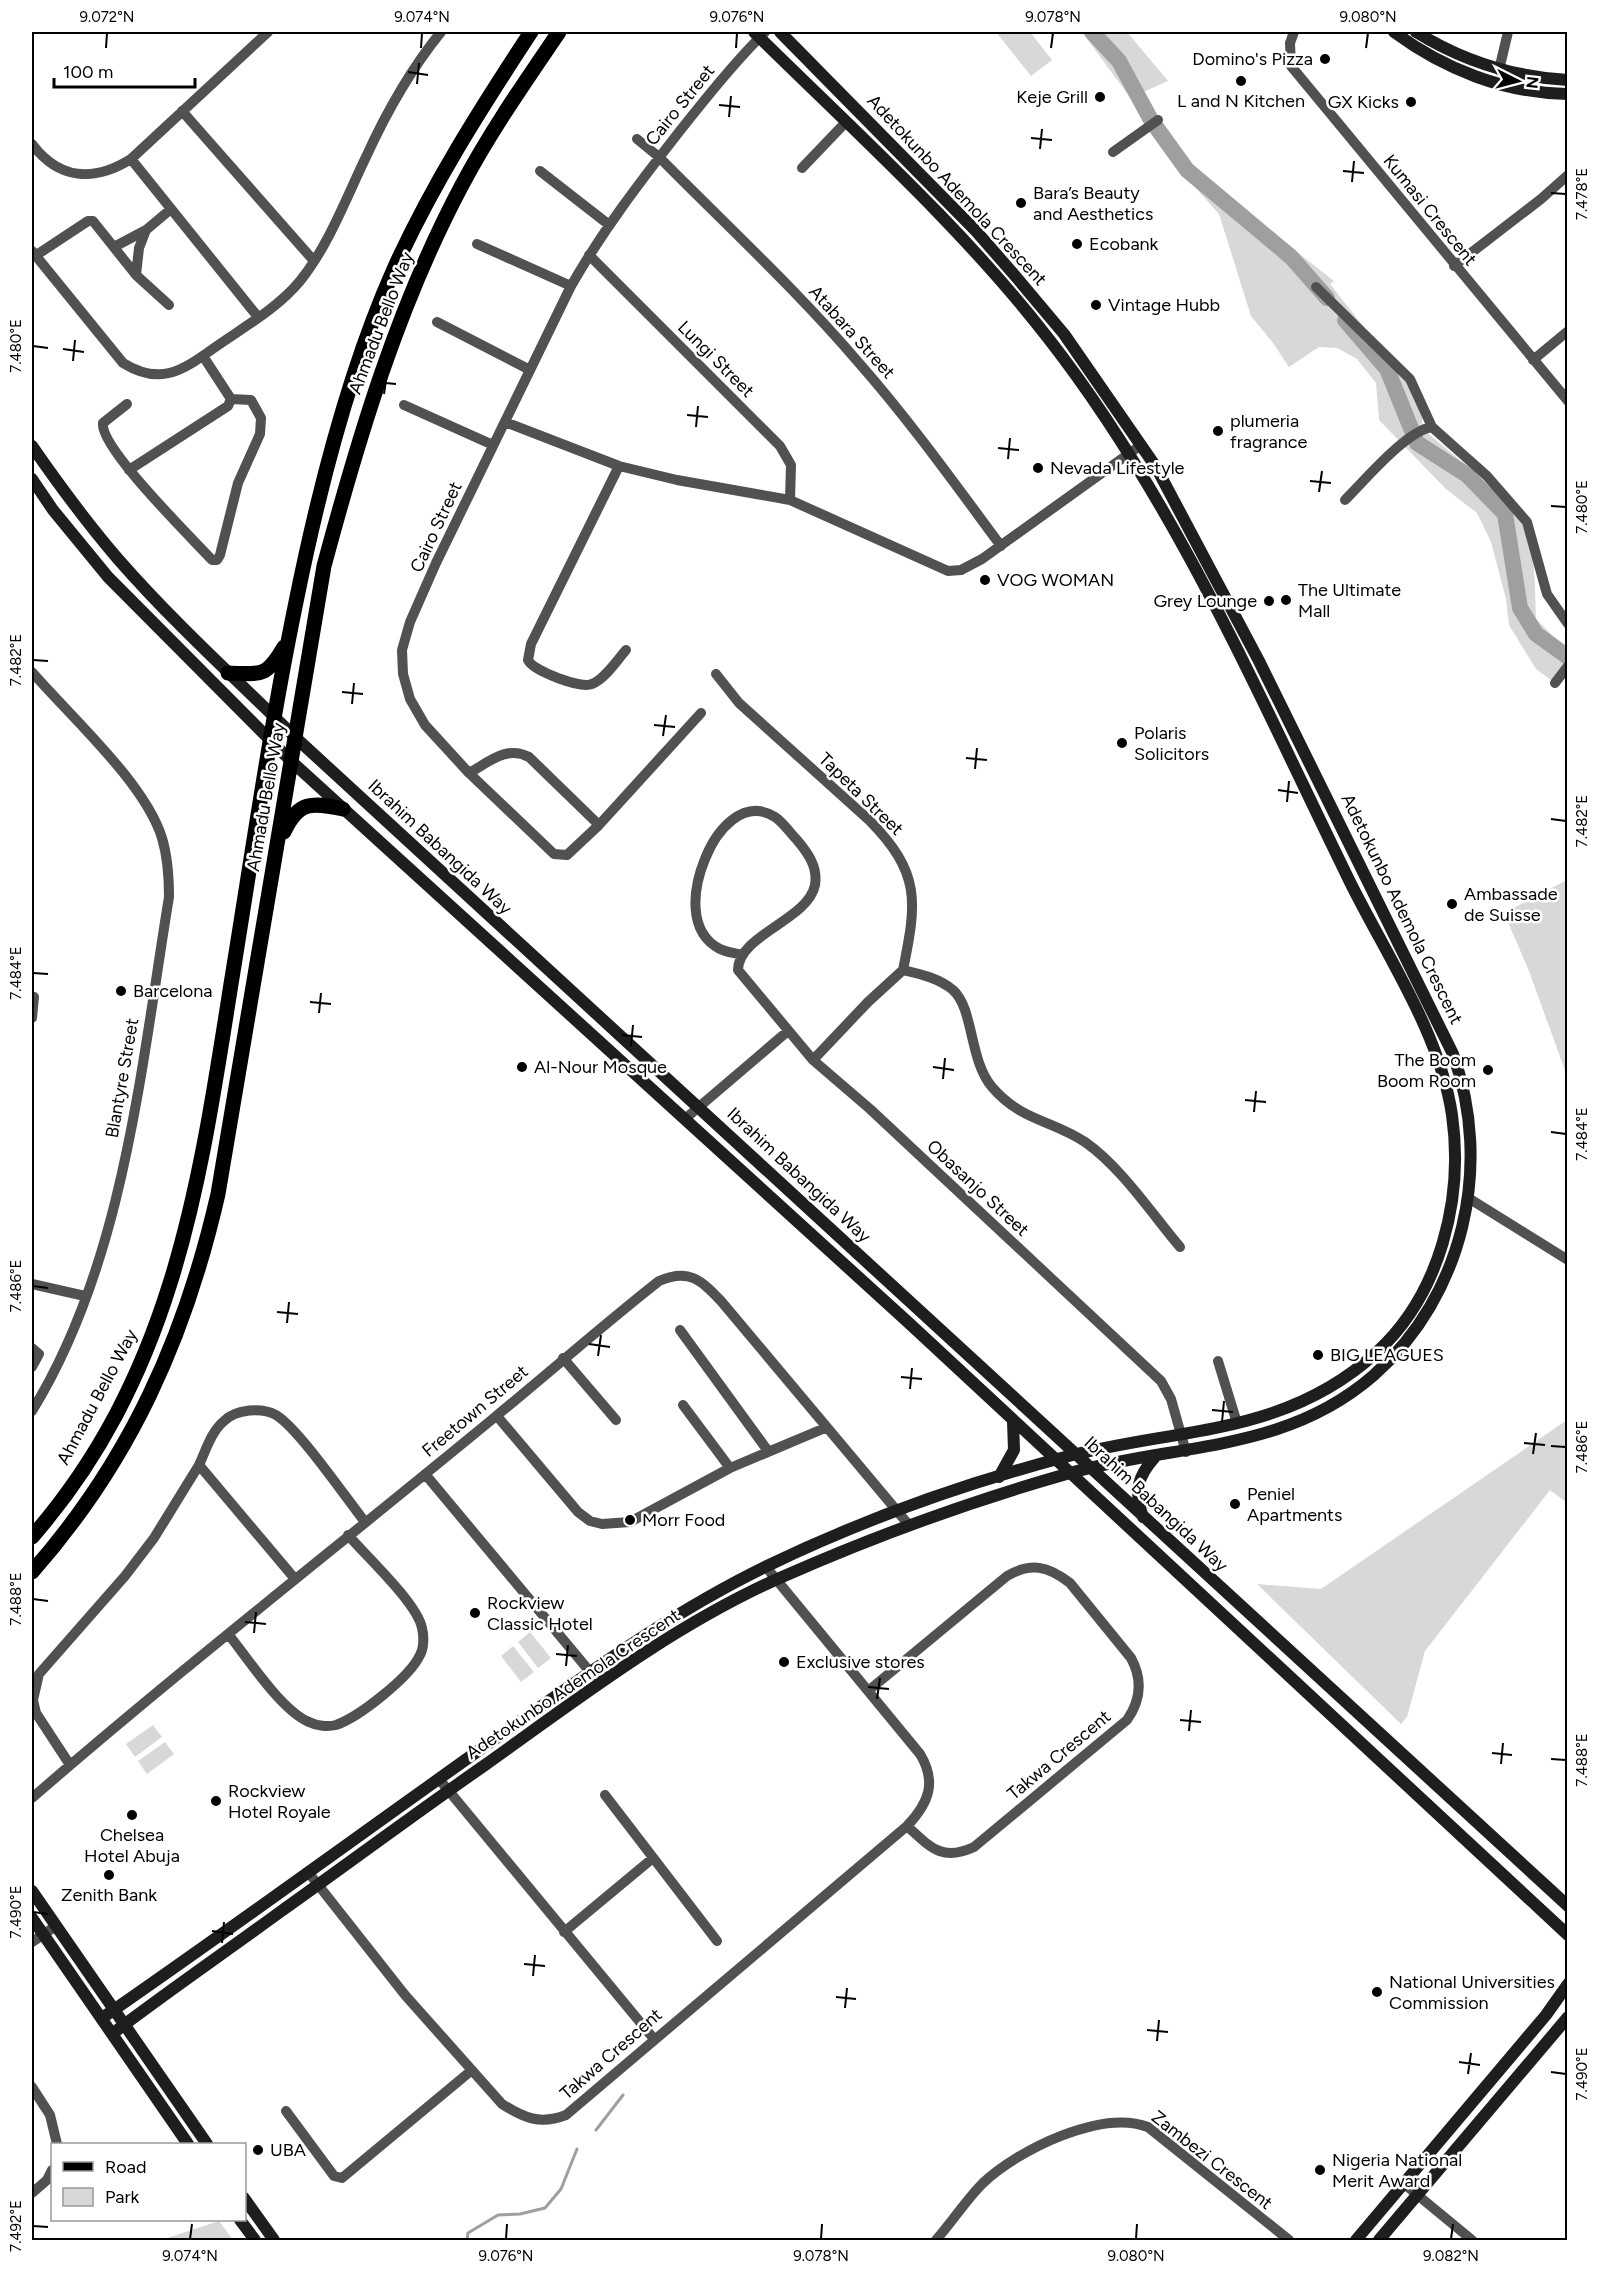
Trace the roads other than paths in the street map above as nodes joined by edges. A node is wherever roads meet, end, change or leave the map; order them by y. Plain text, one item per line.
1 (268, 32) edge
2 (441, 32) edge
3 (531, 32) edge
4 (559, 32) edge
5 (780, 32) edge
6 (1294, 32) edge
7 (1394, 32) edge
8 (1416, 32) edge
9 (1508, 32) edge
10 (759, 33) edge
11 (1499, 70) junction
12 (1568, 80) edge
13 (1568, 94) edge
14 (182, 111) junction
15 (1158, 120) dead end
16 (846, 122) junction
17 (637, 139) dead end
18 (32, 144) edge
19 (1113, 152) dead end
20 (659, 158) junction
21 (131, 159) junction
22 (802, 168) dead end
23 (540, 171) dead end
24 (1568, 175) edge
25 (171, 209) junction
26 (608, 224) junction
27 (146, 230) junction
28 (477, 244) dead end
29 (114, 247) junction
30 (34, 253) edge
31 (589, 255) junction
32 (314, 261) junction
33 (1454, 266) junction
34 (136, 275) junction
35 (571, 286) junction
36 (1316, 287) dead end
37 (169, 305) dead end
38 (258, 317) junction
39 (437, 322) dead end
40 (1568, 331) edge
41 (203, 356) junction
42 (1533, 360) junction
43 (530, 370) junction
44 (231, 399) junction
45 (1568, 400) edge
46 (127, 404) dead end
47 (404, 405) dead end
48 (505, 422) junction
49 (1427, 428) junction
50 (493, 445) junction
51 (1141, 445) junction
52 (32, 446) edge
53 (1130, 453) junction
54 (619, 466) junction
55 (129, 470) junction
56 (32, 479) edge
57 (790, 500) junction
58 (1345, 500) dead end
59 (1001, 546) junction
60 (1568, 624) edge
61 (290, 636) junction
62 (626, 650) dead end
63 (1568, 666) edge
64 (32, 672) edge
65 (228, 673) junction
66 (716, 674) dead end
67 (1555, 683) dead end
68 (701, 713) dead end
69 (274, 717) junction
70 (271, 737) junction
71 (296, 738) junction
72 (291, 761) junction
73 (469, 773) junction
74 (343, 809) junction
75 (599, 825) junction
76 (275, 854) junction
77 (742, 955) junction
78 (903, 970) junction
79 (34, 997) dead end
80 (32, 1018) edge
81 (788, 1031) junction
82 (813, 1060) junction
83 (700, 1108) junction
84 (686, 1118) junction
85 (1470, 1199) junction
86 (1180, 1247) dead end
87 (1568, 1260) edge
88 (32, 1284) edge
89 (85, 1296) junction
90 (680, 1330) dead end
91 (32, 1348) edge
92 (563, 1358) junction
93 (1218, 1361) dead end
94 (32, 1367) edge
95 (683, 1405) dead end
96 (32, 1411) edge
97 (497, 1416) junction
98 (616, 1420) dead end
99 (1013, 1421) junction
100 (1237, 1423) junction
101 (825, 1428) junction
102 (1182, 1436) junction
103 (768, 1451) junction
104 (1186, 1452) junction
105 (1075, 1454) junction
106 (1155, 1457) junction
107 (1054, 1460) junction
108 (199, 1465) junction
109 (730, 1468) junction
110 (1089, 1468) junction
111 (425, 1474) junction
112 (1068, 1474) junction
113 (999, 1477) junction
114 (898, 1510) junction
115 (1143, 1518) junction
116 (365, 1522) junction
117 (908, 1524) junction
118 (348, 1535) junction
119 (32, 1537) edge
120 (766, 1566) junction
121 (32, 1572) edge
122 (295, 1579) junction
123 (776, 1579) junction
124 (229, 1635) junction
125 (590, 1672) junction
126 (600, 1683) junction
127 (868, 1691) junction
128 (70, 1765) junction
129 (439, 1779) junction
130 (448, 1791) junction
131 (605, 1795) dead end
132 (32, 1798) edge
133 (908, 1826) junction
134 (653, 1858) junction
135 (308, 1872) junction
136 (318, 1885) junction
137 (32, 1891) edge
138 (1568, 1906) edge
139 (32, 1918) edge
140 (56, 1926) junction
141 (564, 1932) junction
142 (43, 1935) junction
143 (1568, 1935) edge
144 (717, 1941) dead end
145 (32, 1942) edge
146 (1568, 1984) edge
147 (115, 2009) junction
148 (1568, 2017) edge
149 (102, 2018) junction
150 (125, 2024) junction
151 (112, 2034) junction
152 (654, 2039) junction
153 (472, 2070) junction
154 (32, 2087) edge
155 (286, 2111) dead end
156 (57, 2143) edge
157 (187, 2143) edge
158 (206, 2143) edge
159 (51, 2172) edge
160 (1403, 2183) junction
161 (32, 2193) edge
162 (1417, 2194) junction
163 (246, 2201) edge
164 (241, 2221) edge
165 (255, 2241) edge
166 (274, 2241) edge
167 (936, 2241) edge
168 (1289, 2241) edge
169 (1356, 2241) edge
170 (1379, 2241) edge
171 (1472, 2241) edge

1 - 14 street
2 - 32 street
3 - 61 main road, Ahmadu Bello Way
4 - 71 main road, Ahmadu Bello Way
5 - 51 main road, Adetokunbo Ademola Crescent
6 - 33 street, Kumasi Crescent
7 - 13 main road
8 - 11 main road
9 - 11 street
10 - 16 main road, Adetokunbo Ademola Crescent
10 - 20 street, Cairo Street
11 - 12 main road
14 - 21 street
14 - 32 street
15 - 19 street
16 - 22 street
16 - 53 main road, Adetokunbo Ademola Crescent
17 - 20 street, Atabara Street
18 - 21 street
20 - 26 street, Cairo Street
20 - 59 street, Atabara Street
21 - 25 street
23 - 26 street
24 - 33 street
25 - 27 street
25 - 38 street
26 - 31 street, Cairo Street
27 - 29 street
27 - 34 street
28 - 35 street
29 - 30 street
29 - 34 street
30 - 41 street
31 - 35 street, Cairo Street
31 - 57 street, Lungi Street
32 - 38 street
33 - 42 street, Kumasi Crescent
34 - 37 street
35 - 43 street, Cairo Street
36 - 49 street
38 - 41 street
39 - 43 street
40 - 42 street
41 - 44 street
42 - 45 street, Kumasi Crescent
43 - 48 street, Cairo Street
44 - 55 street
44 - 55 street
46 - 55 street
47 - 50 street
48 - 50 street, Cairo Street
48 - 54 street
49 - 58 street
49 - 60 street
50 - 73 street, Cairo Street
51 - 53 street
51 - 85 main road, Adetokunbo Ademola Crescent
52 - 65 main road, Ibrahim Babangida Way
53 - 59 street
53 - 100 main road, Adetokunbo Ademola Crescent
54 - 57 street
54 - 62 street
56 - 70 main road, Ibrahim Babangida Way
57 - 59 street
61 - 65 main road
61 - 69 main road, Ahmadu Bello Way
63 - 67 street
64 - 89 street, Blantyre Street
65 - 69 main road, Ibrahim Babangida Way
66 - 78 street, Tapeta Street
68 - 75 street, Cairo Street
69 - 70 main road, Ahmadu Bello Way
69 - 71 main road, Ibrahim Babangida Way
70 - 72 main road, Ibrahim Babangida Way
70 - 119 main road, Ahmadu Bello Way
71 - 72 main road, Ahmadu Bello Way
71 - 83 main road, Ibrahim Babangida Way
72 - 74 main road, Ibrahim Babangida Way
72 - 76 main road, Ahmadu Bello Way
73 - 75 street
73 - 75 street, Cairo Street
74 - 76 main road
74 - 84 main road, Ibrahim Babangida Way
76 - 121 main road, Ahmadu Bello Way
77 - 77 street
77 - 81 street, Obasanjo Street
78 - 82 street
78 - 86 street
79 - 80 street
81 - 82 street, Obasanjo Street
81 - 83 street
82 - 102 street, Obasanjo Street
83 - 84 street
83 - 105 main road, Ibrahim Babangida Way
84 - 99 main road, Ibrahim Babangida Way
85 - 87 street
85 - 104 main road, Adetokunbo Ademola Crescent
88 - 89 street
89 - 96 street, Blantyre Street
90 - 103 street
91 - 94 street
92 - 97 street, Freetown Street
92 - 98 street
92 - 101 street, Freetown Street
93 - 100 street
95 - 109 street
97 - 109 street
97 - 111 street, Freetown Street
99 - 107 main road, Ibrahim Babangida Way
99 - 113 main road
100 - 102 main road, Adetokunbo Ademola Crescent
101 - 103 street
101 - 114 street, Freetown Street
102 - 104 street, Obasanjo Street
102 - 105 main road, Adetokunbo Ademola Crescent
103 - 109 street
104 - 106 main road, Adetokunbo Ademola Crescent
105 - 107 main road, Adetokunbo Ademola Crescent
105 - 110 main road, Ibrahim Babangida Way
106 - 110 main road, Adetokunbo Ademola Crescent
106 - 115 main road
107 - 112 main road, Ibrahim Babangida Way
107 - 113 main road, Adetokunbo Ademola Crescent
108 - 116 street
108 - 122 street
108 - 128 street
110 - 112 main road, Adetokunbo Ademola Crescent
110 - 115 main road, Ibrahim Babangida Way
111 - 116 street, Freetown Street
111 - 125 street
112 - 117 main road, Adetokunbo Ademola Crescent
112 - 143 main road, Ibrahim Babangida Way
113 - 114 main road, Adetokunbo Ademola Crescent
114 - 117 street, Freetown Street
114 - 120 main road, Adetokunbo Ademola Crescent
115 - 138 main road, Ibrahim Babangida Way
116 - 118 street, Freetown Street
117 - 123 main road, Adetokunbo Ademola Crescent
118 - 122 street, Freetown Street
118 - 124 street
120 - 123 street, Takwa Crescent
120 - 125 main road, Adetokunbo Ademola Crescent
122 - 124 street, Freetown Street
123 - 126 main road, Adetokunbo Ademola Crescent
123 - 127 street, Takwa Crescent
124 - 128 street, Freetown Street
125 - 126 street
125 - 129 main road, Adetokunbo Ademola Crescent
126 - 130 main road, Adetokunbo Ademola Crescent
127 - 133 street, Takwa Crescent
127 - 133 street, Takwa Crescent
128 - 132 street, Freetown Street
129 - 130 street
129 - 135 main road, Adetokunbo Ademola Crescent
130 - 136 main road, Adetokunbo Ademola Crescent
130 - 141 street
131 - 134 street
133 - 152 street, Takwa Crescent
134 - 141 street
134 - 144 street
135 - 136 street, Takwa Crescent
135 - 147 main road, Adetokunbo Ademola Crescent
136 - 150 main road, Adetokunbo Ademola Crescent
136 - 153 street, Takwa Crescent
137 - 140 main road
139 - 142 main road
140 - 142 street
140 - 147 main road
141 - 152 street
142 - 145 street
142 - 149 main road
146 - 160 main road
147 - 149 main road, Adetokunbo Ademola Crescent
147 - 150 main road
148 - 162 main road
149 - 151 main road
150 - 151 main road, Adetokunbo Ademola Crescent
150 - 158 main road
151 - 157 main road
152 - 153 street, Takwa Crescent
153 - 155 street
154 - 156 street
159 - 161 street
160 - 162 street
160 - 169 main road
162 - 170 main road
162 - 171 street
163 - 166 main road
164 - 165 main road
167 - 168 street, Zambezi Crescent

